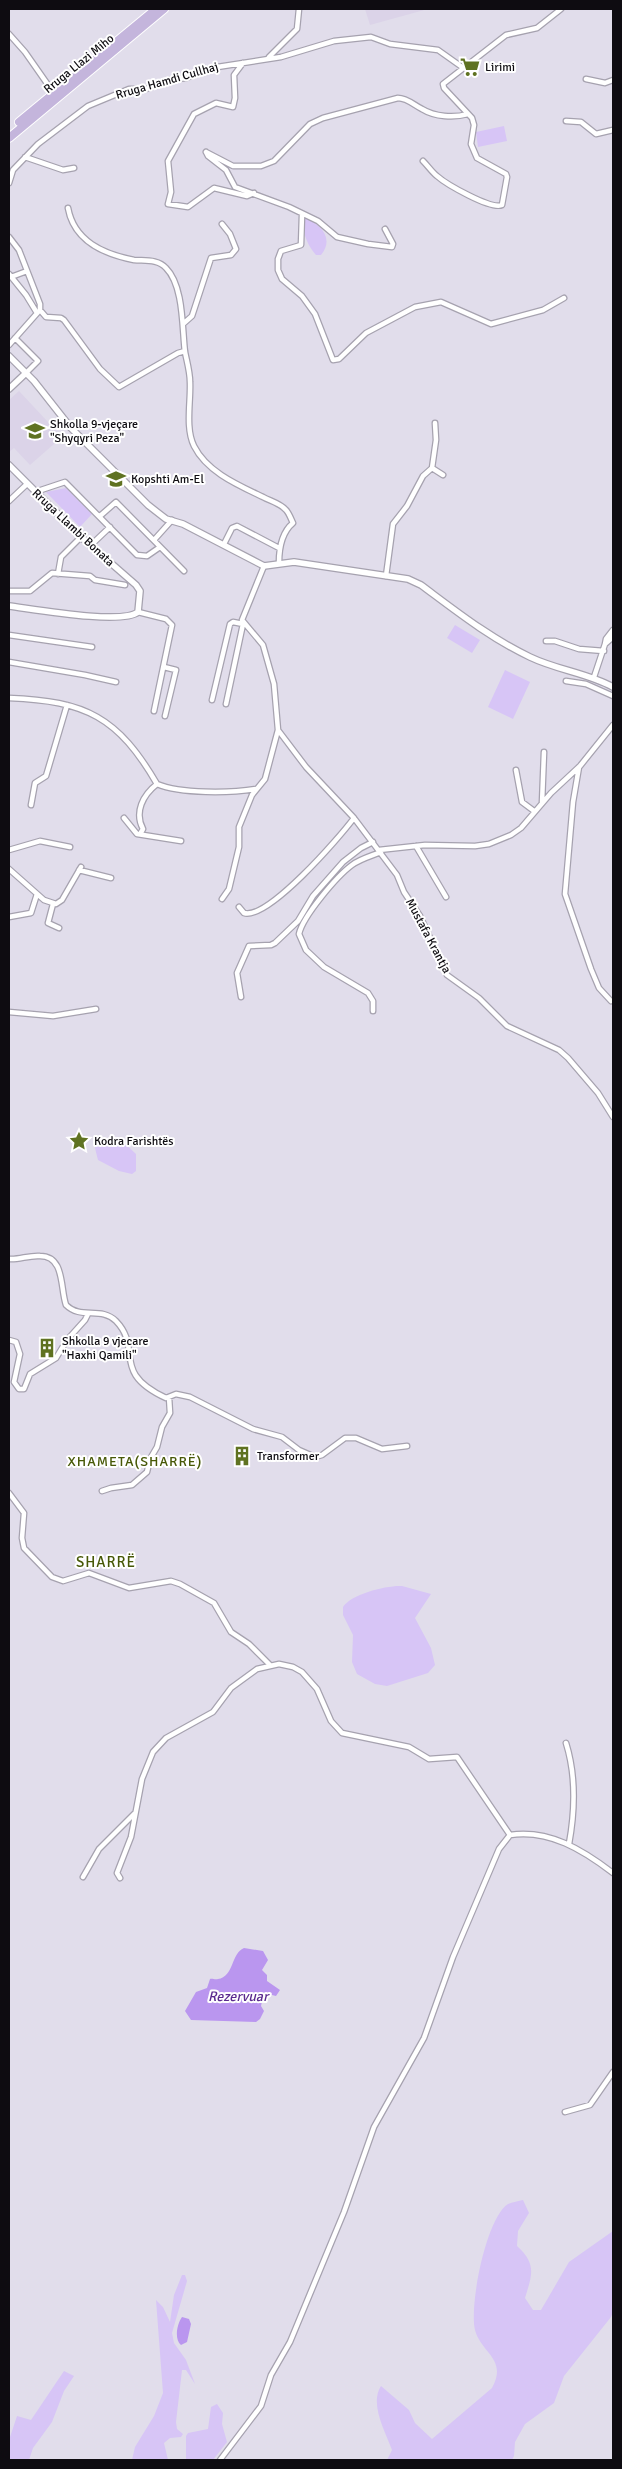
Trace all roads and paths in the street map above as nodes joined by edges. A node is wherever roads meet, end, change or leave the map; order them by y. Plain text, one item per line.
1 (156, 9) edge
2 (164, 9) edge
3 (299, 9) edge
4 (561, 9) edge
5 (9, 34) edge
6 (269, 58) junction
7 (243, 63) junction
8 (462, 67) junction
9 (586, 80) dead end
10 (613, 80) edge
11 (53, 92) junction
12 (468, 114) junction
13 (566, 121) dead end
14 (613, 130) edge
15 (9, 132) edge
16 (9, 138) edge
17 (25, 157) junction
18 (423, 161) dead end
19 (74, 168) dead end
20 (9, 182) edge
21 (254, 193) junction
22 (68, 208) dead end
23 (302, 215) junction
24 (222, 224) dead end
25 (386, 229) dead end
26 (9, 237) edge
27 (27, 271) junction
28 (10, 276) edge
29 (564, 298) dead end
30 (38, 311) junction
31 (183, 324) junction
32 (15, 338) junction
33 (9, 345) edge
34 (185, 351) junction
35 (9, 356) edge
36 (26, 373) junction
37 (9, 389) edge
38 (435, 422) dead end
39 (9, 465) edge
40 (432, 468) junction
41 (443, 475) dead end
42 (27, 484) junction
43 (35, 492) junction
44 (9, 502) edge
45 (100, 516) junction
46 (172, 520) junction
47 (110, 527) junction
48 (81, 537) junction
49 (154, 540) junction
50 (224, 544) junction
51 (91, 545) junction
52 (160, 547) junction
53 (279, 548) junction
54 (279, 563) junction
55 (264, 566) junction
56 (184, 571) dead end
57 (58, 574) junction
58 (386, 576) junction
59 (125, 585) dead end
60 (9, 591) edge
61 (9, 606) edge
62 (138, 612) junction
63 (243, 624) junction
64 (613, 630) edge
65 (9, 635) edge
66 (613, 637) edge
67 (546, 641) dead end
68 (605, 644) junction
69 (92, 647) dead end
70 (604, 651) junction
71 (9, 662) edge
72 (164, 668) junction
73 (594, 677) junction
74 (566, 681) dead end
75 (116, 682) dead end
76 (613, 687) edge
77 (613, 696) edge
78 (9, 698) edge
79 (212, 700) dead end
80 (226, 704) dead end
81 (67, 706) junction
82 (154, 711) dead end
83 (165, 716) dead end
84 (613, 725) edge
85 (278, 730) junction
86 (544, 752) dead end
87 (580, 766) junction
88 (516, 770) dead end
89 (156, 784) junction
90 (257, 789) junction
91 (542, 802) junction
92 (31, 805) dead end
93 (534, 811) junction
94 (124, 818) dead end
95 (354, 818) junction
96 (140, 834) junction
97 (181, 841) dead end
98 (372, 842) junction
99 (416, 846) junction
100 (70, 847) dead end
101 (9, 850) edge
102 (380, 851) junction
103 (9, 869) edge
104 (111, 878) dead end
105 (37, 894) junction
106 (446, 897) dead end
107 (222, 899) dead end
108 (53, 904) junction
109 (240, 907) dead end
110 (9, 917) edge
111 (59, 928) dead end
112 (241, 997) dead end
113 (611, 1001) dead end
114 (96, 1009) dead end
115 (373, 1011) dead end
116 (9, 1012) edge
117 (613, 1117) edge
118 (9, 1259) edge
119 (88, 1314) junction
120 (9, 1340) edge
121 (169, 1397) junction
122 (407, 1446) dead end
123 (102, 1491) dead end
124 (9, 1493) edge
125 (270, 1665) junction
126 (566, 1743) dead end
127 (135, 1813) junction
128 (510, 1835) junction
129 (569, 1844) junction
130 (613, 1873) edge
131 (84, 1877) dead end
132 (120, 1878) dead end
133 (613, 2072) edge
134 (565, 2112) dead end
135 (220, 2460) edge

1 - 11 main road, Rruga Llazi Miho
2 - 16 main road, Rruga Llazi Miho
3 - 6 street
4 - 8 street
5 - 11 street
6 - 7 street, Rruga Hamdi Cullhaj
6 - 8 street, Rruga Hamdi Cullhaj
7 - 17 street, Rruga Hamdi Cullhaj
7 - 21 street
8 - 12 street
9 - 10 street
11 - 15 main road, Rruga Llazi Miho
12 - 18 street
12 - 21 street
13 - 14 street
17 - 19 street
17 - 20 street, Rruga Hamdi Cullhaj
21 - 23 street
22 - 31 street
23 - 25 street
23 - 29 street
24 - 31 street
26 - 27 street
27 - 28 street
27 - 30 street
28 - 30 street
30 - 32 street
30 - 34 street
31 - 34 street
32 - 33 street
32 - 36 street
34 - 53 street
35 - 36 street
36 - 37 street
36 - 46 street
38 - 40 street
39 - 42 street, Rruga Llambi Bonata
40 - 41 street
40 - 58 street
42 - 43 street, Rruga Llambi Bonata
42 - 44 street
43 - 45 street
43 - 48 street, Rruga Llambi Bonata
45 - 47 street
45 - 49 street
46 - 49 street
46 - 50 street
47 - 51 street
47 - 52 street
48 - 51 street, Rruga Llambi Bonata
48 - 57 street
49 - 52 street
50 - 53 street
50 - 55 street
51 - 62 street, Rruga Llambi Bonata
52 - 56 street
53 - 54 street
54 - 55 street
54 - 58 street
55 - 63 street
57 - 59 street
57 - 60 street
58 - 73 street
61 - 62 street
62 - 72 street
63 - 79 street
63 - 80 street
63 - 85 street
64 - 68 street
65 - 69 street
66 - 68 street
67 - 70 street
68 - 70 street
70 - 73 street
71 - 75 street
72 - 82 street
72 - 83 street
73 - 76 street
74 - 77 street
78 - 81 street
81 - 89 street
81 - 92 street
84 - 87 street
85 - 90 street
85 - 95 street, Mustafa Krantja
86 - 91 street
87 - 91 street
87 - 113 street
88 - 93 street
89 - 90 street
89 - 96 street
90 - 107 street
91 - 93 street
93 - 99 street
94 - 96 street
95 - 98 street, Mustafa Krantja
95 - 109 street
96 - 97 street
98 - 102 street, Mustafa Krantja
98 - 112 street
99 - 102 street
99 - 106 street
100 - 101 street
102 - 115 street
102 - 117 street, Mustafa Krantja
103 - 105 street
104 - 108 street
105 - 108 street
105 - 110 street
108 - 111 street
114 - 116 street
118 - 119 street
119 - 120 street
119 - 121 street
121 - 122 street
121 - 123 street
124 - 125 street
125 - 127 street
125 - 128 street
126 - 129 street
127 - 131 street
127 - 132 street
128 - 129 street
128 - 135 street
129 - 130 street
133 - 134 street

